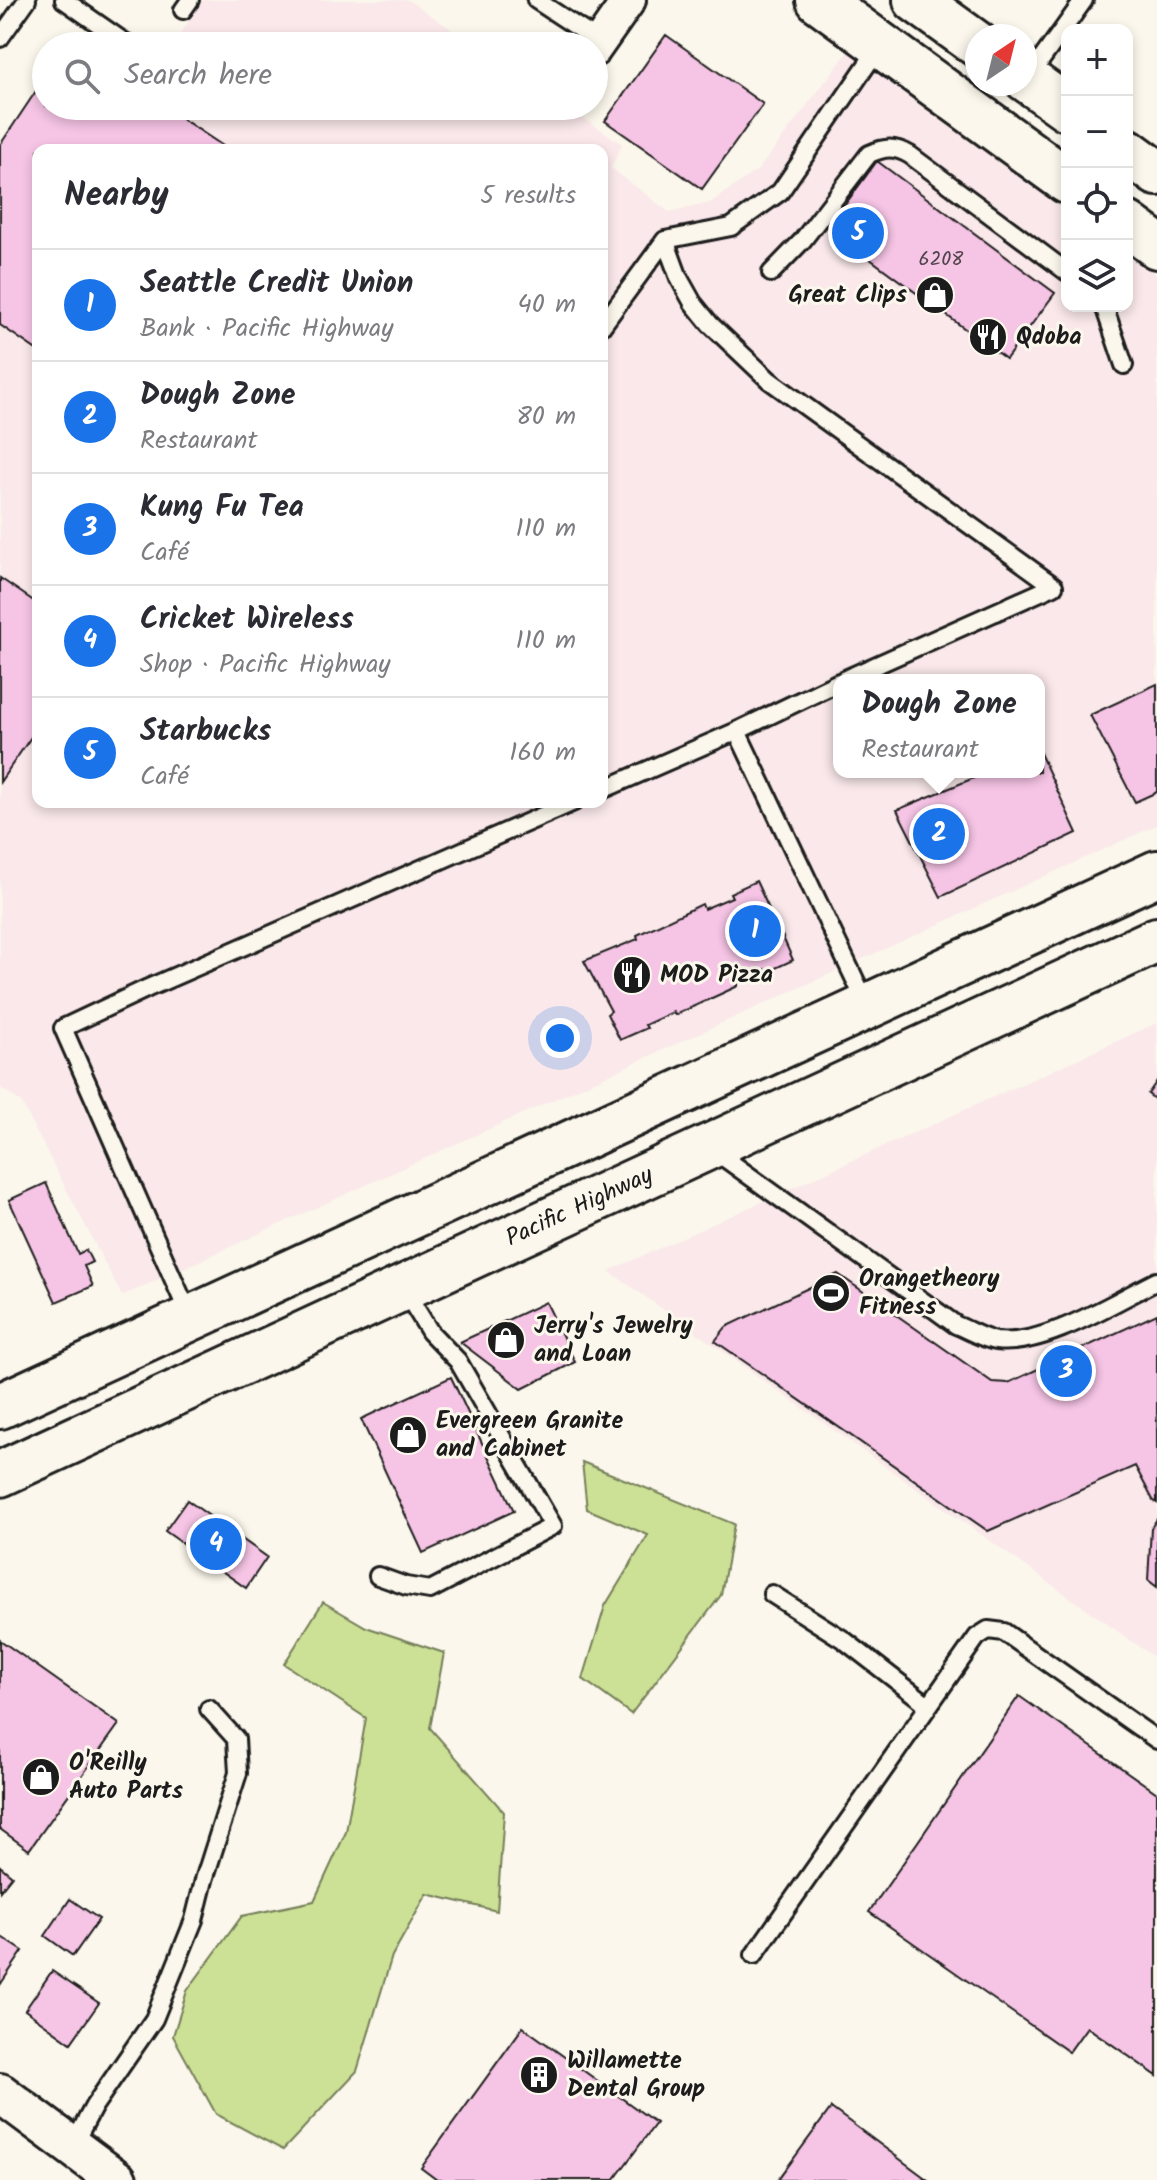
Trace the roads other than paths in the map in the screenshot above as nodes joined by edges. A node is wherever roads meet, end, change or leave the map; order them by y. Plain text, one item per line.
1 (27, 0) edge
2 (64, 0) edge
3 (536, 0) edge
4 (629, 0) edge
5 (819, 0) edge
6 (1084, 0) edge
7 (946, 22) edge
8 (110, 32) edge
9 (578, 32) edge
10 (607, 32) edge
11 (0, 38) edge
12 (881, 45) junction
13 (1037, 64) edge
14 (1037, 87) edge
15 (1061, 104) edge
16 (1133, 155) edge
17 (1157, 173) edge
18 (1061, 177) edge
19 (1133, 228) edge
20 (665, 240) junction
21 (1157, 246) edge
22 (1061, 268) edge
23 (771, 273) dead end
24 (1106, 312) edge
25 (608, 318) edge
26 (1124, 365) dead end
27 (857, 674) edge
28 (833, 685) edge
29 (737, 731) junction
30 (608, 787) edge
31 (560, 808) edge
32 (1157, 873) edge
33 (1157, 940) edge
34 (868, 1006) junction
35 (709, 1146) junction
36 (1157, 1281) edge
37 (403, 1288) junction
38 (191, 1318) junction
39 (0, 1406) edge
40 (0, 1474) edge
41 (378, 1576) dead end
42 (772, 1594) dead end
43 (928, 1705) junction
44 (209, 1709) dead end
45 (1157, 1740) edge
46 (754, 1955) dead end
47 (0, 2093) edge
48 (72, 2147) junction
49 (117, 2180) edge

1 - 11 lane
2 - 8 lane
3 - 9 lane
4 - 10 street
5 - 12 main road
6 - 13 lane
7 - 12 main road
12 - 18 main road
12 - 20 lane
14 - 15 main road
16 - 17 main road
19 - 21 main road
20 - 25 lane
20 - 27 lane
22 - 23 lane
24 - 26 lane
28 - 29 lane
29 - 30 lane
29 - 34 lane
31 - 38 lane
32 - 34 main road
33 - 35 main road, Pacific Highway
34 - 38 main road
35 - 36 lane
35 - 37 main road, Pacific Highway
37 - 40 main road, Pacific Highway
37 - 41 lane
38 - 39 main road
42 - 43 lane
43 - 45 lane
43 - 46 lane
44 - 48 lane
47 - 48 street
48 - 49 street

